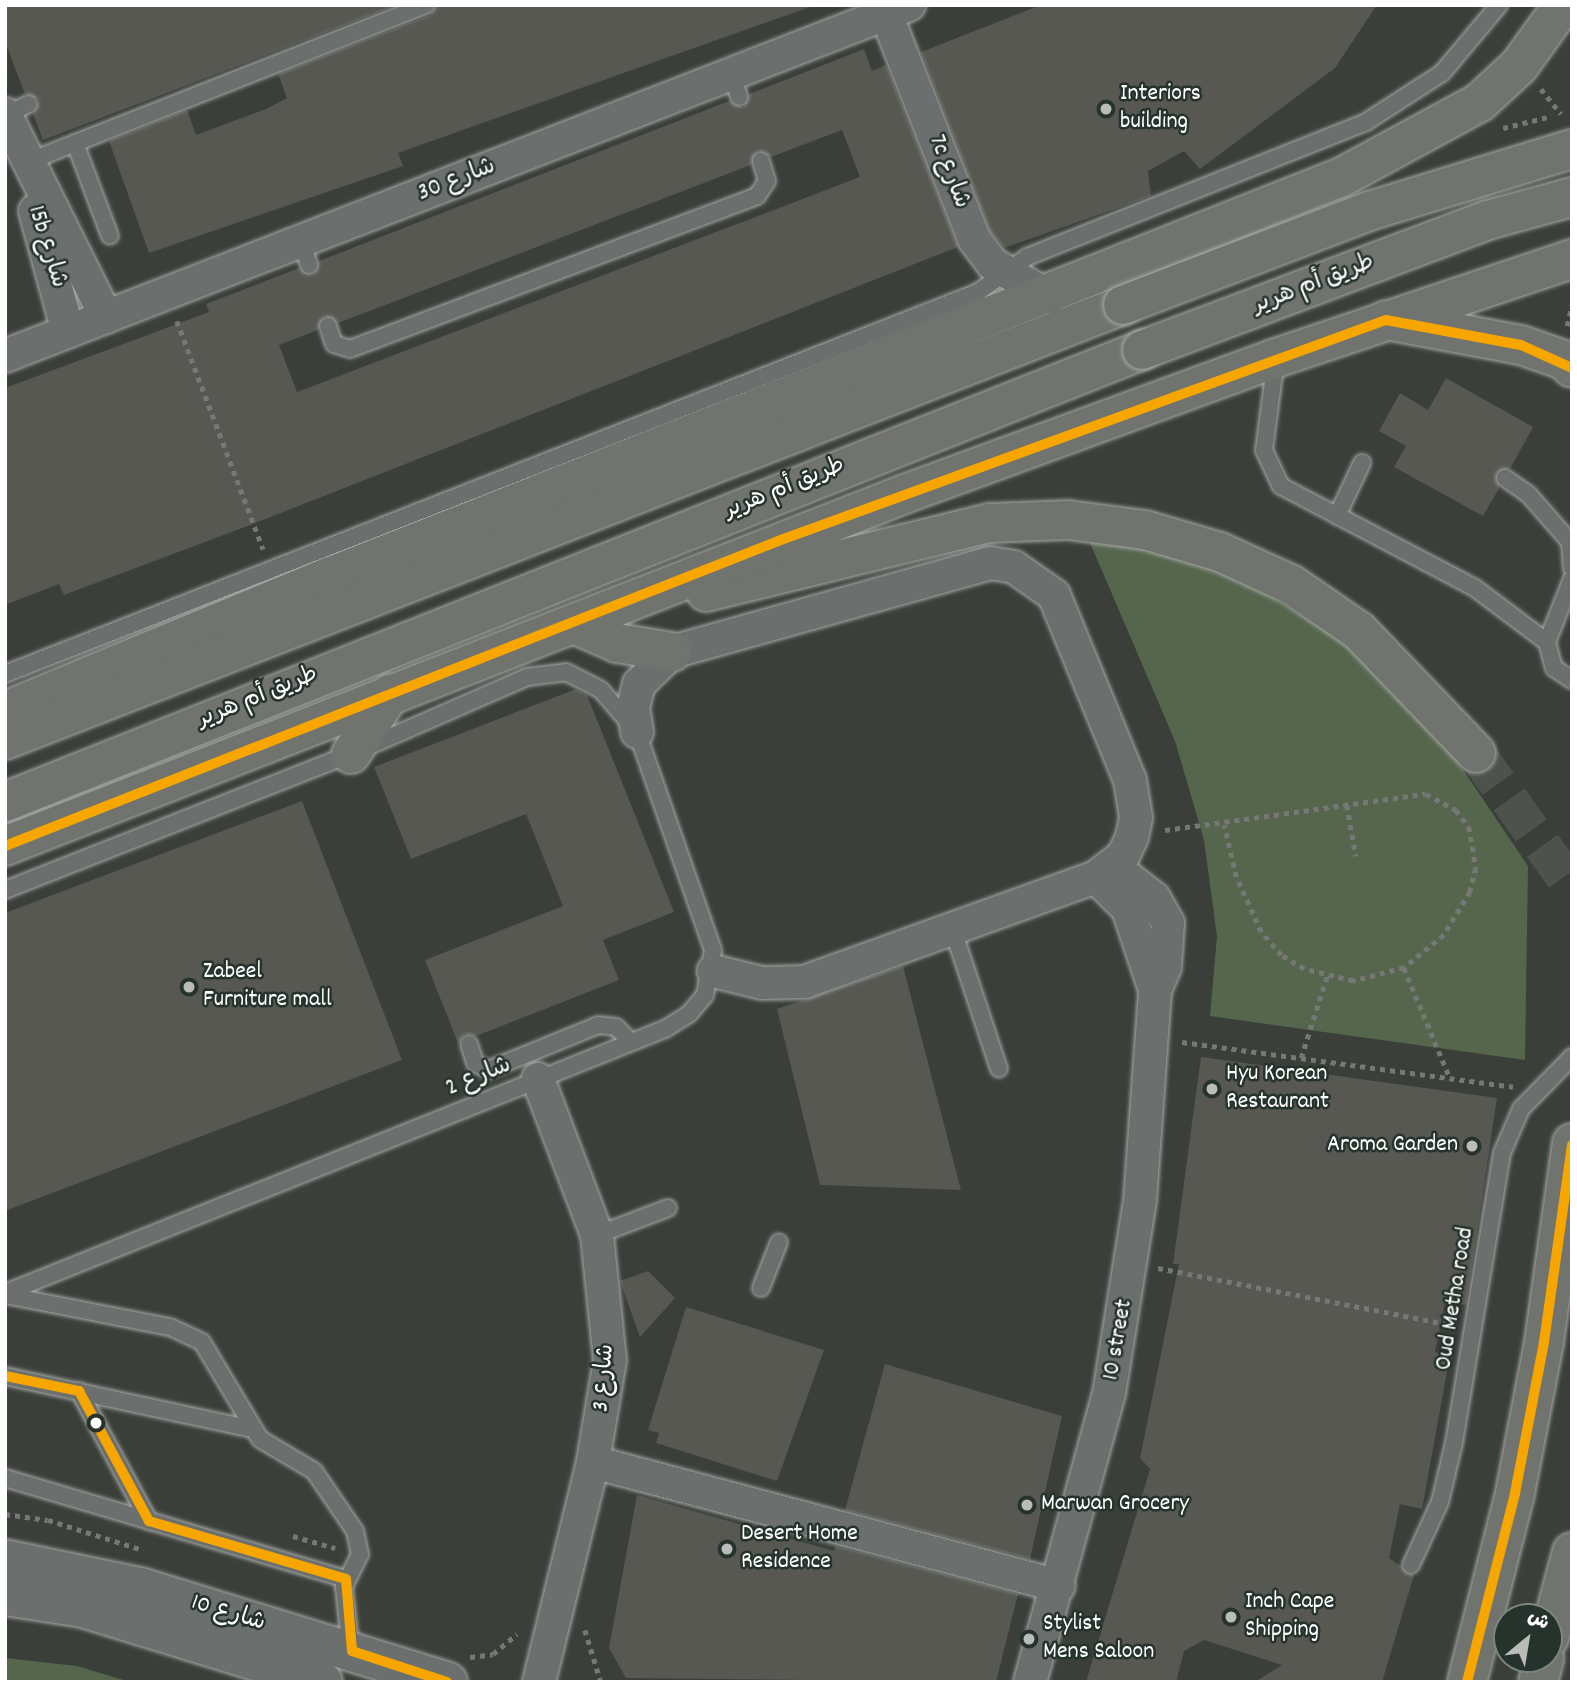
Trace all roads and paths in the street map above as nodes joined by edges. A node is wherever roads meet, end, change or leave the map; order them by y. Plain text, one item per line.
1 (426, 5) edge
2 (1499, 5) edge
3 (1563, 5) edge
4 (898, 10) edge
5 (13, 111) edge
6 (75, 143) junction
7 (1572, 149) edge
8 (761, 161) dead end
9 (27, 162) junction
10 (1572, 197) edge
11 (110, 236) dead end
12 (1572, 259) edge
13 (1006, 274) junction
14 (167, 294) junction
15 (1049, 297) junction
16 (106, 317) junction
17 (1386, 320) junction
18 (328, 327) dead end
19 (68, 332) junction
20 (5, 356) edge
21 (1276, 358) junction
22 (1572, 368) edge
23 (1362, 463) dead end
24 (1505, 478) dead end
25 (1337, 516) junction
26 (1572, 568) edge
27 (270, 569) junction
28 (1572, 579) edge
29 (645, 596) junction
30 (575, 624) junction
31 (1547, 642) junction
32 (672, 652) junction
33 (5, 674) edge
34 (1572, 680) edge
35 (390, 694) junction
36 (5, 711) edge
37 (637, 732) junction
38 (5, 740) edge
39 (1476, 753) tunnel mouth
40 (351, 754) junction
41 (5, 802) edge
42 (1347, 804) junction
43 (1136, 818) junction
44 (1224, 825) junction
45 (5, 846) edge
46 (1356, 856) dead end
47 (1104, 872) junction
48 (5, 890) edge
49 (953, 930) junction
50 (1404, 968) junction
51 (713, 971) junction
52 (1327, 976) junction
53 (1153, 1038) junction
54 (631, 1042) junction
55 (469, 1044) dead end
56 (1572, 1057) edge
57 (1301, 1058) junction
58 (999, 1069) dead end
59 (1450, 1078) junction
60 (538, 1079) junction
61 (1536, 1090) junction
62 (1572, 1143) edge
63 (668, 1208) dead end
64 (597, 1235) junction
65 (779, 1242) dead end
66 (1132, 1263) junction
67 (761, 1288) dead end
68 (5, 1294) edge
69 (1473, 1329) junction
70 (5, 1376) edge
71 (79, 1391) junction
72 (252, 1429) junction
73 (593, 1462) junction
74 (5, 1478) edge
75 (149, 1521) junction
76 (1572, 1552) edge
77 (5, 1559) edge
78 (1411, 1565) dead end
79 (346, 1580) junction
80 (1059, 1586) junction
81 (5, 1596) edge
82 (1558, 1603) edge
83 (352, 1651) junction
84 (323, 1682) edge
85 (448, 1682) edge
86 (539, 1682) edge
87 (1030, 1682) edge
88 (1464, 1682) edge

1 - 6 lane
2 - 13 lane
3 - 15 main road
4 - 13 street, 7c شارع
4 - 14 street, شارع 30
5 - 9 street, 15b شارع
6 - 9 lane
6 - 11 lane
7 - 38 main road, طريق أم هرير, bridge
8 - 18 lane
9 - 16 street, 15b شارع
9 - 19 street, 15b شارع
10 - 41 main road, طريق أم هرير, bridge
12 - 17 main road
13 - 15 street, 7c شارع
13 - 27 lane
14 - 16 street, شارع 30
14 - 27 path
15 - 36 main road
16 - 19 street, شارع 30
17 - 21 main road
17 - 22 main road
19 - 20 street, شارع 30
21 - 25 lane
21 - 29 main road
23 - 25 lane
24 - 26 lane
25 - 31 lane
27 - 33 lane
28 - 31 lane
29 - 30 main road
29 - 39 main road
30 - 32 main road
30 - 35 main road
31 - 34 lane
32 - 37 street
32 - 43 street
35 - 40 main road
35 - 45 main road
37 - 40 lane
37 - 51 lane
40 - 48 lane
42 - 44 path
42 - 46 path
42 - 50 path
43 - 44 path
43 - 47 street
44 - 52 path
47 - 49 street
47 - 53 street, 10 street
49 - 51 street
49 - 58 lane
50 - 52 path
50 - 59 path
51 - 54 lane, شارع 2
52 - 57 path
53 - 57 path
53 - 66 street, 10 street
54 - 55 lane
54 - 60 lane, شارع 2
56 - 61 lane, Oud Metha road
57 - 59 path
59 - 61 path
60 - 64 street, شارع 3
60 - 68 lane, شارع 2
61 - 69 lane, Oud Metha road
62 - 88 main road
63 - 64 lane
64 - 73 street, شارع 3
65 - 67 lane
66 - 69 path
66 - 80 street, 10 street
68 - 72 lane
69 - 78 lane, Oud Metha road
70 - 71 lane
71 - 72 lane
71 - 75 lane
72 - 79 lane
73 - 80 street
73 - 86 street, شارع 3
74 - 75 lane
75 - 79 lane
76 - 82 main road
77 - 83 main road, شارع 10
79 - 83 lane
80 - 87 street, 10 street
81 - 84 main road, شارع 10
83 - 85 main road, شارع 10

